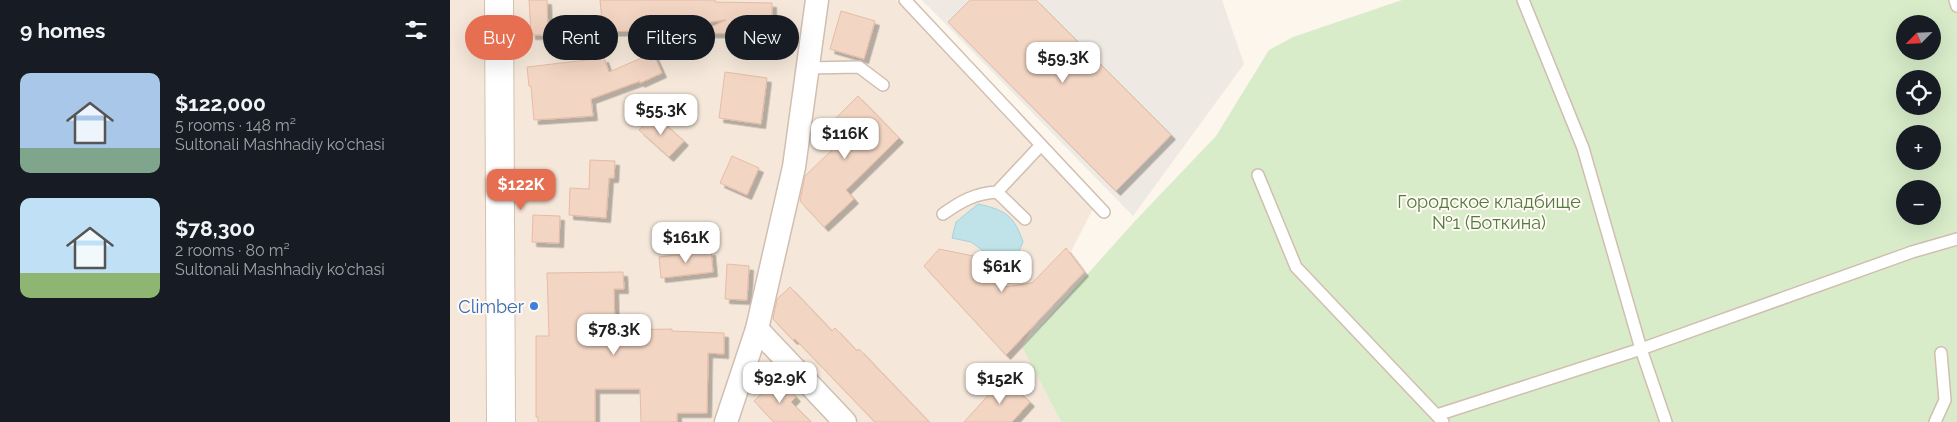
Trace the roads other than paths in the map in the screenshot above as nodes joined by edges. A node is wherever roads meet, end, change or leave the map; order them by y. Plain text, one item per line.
1 (486, 0) edge
2 (499, 0) edge
3 (817, 0) edge
4 (905, 0) edge
5 (1523, 0) edge
6 (1955, 0) edge
7 (1957, 6) edge
8 (807, 68) junction
9 (883, 85) dead end
10 (1041, 145) junction
11 (1258, 175) dead end
12 (997, 192) junction
13 (1104, 212) dead end
14 (943, 214) dead end
15 (1025, 219) dead end
16 (1957, 239) edge
17 (757, 329) junction
18 (1641, 349) junction
19 (1941, 353) dead end
20 (1440, 419) edge
21 (485, 422) edge
22 (501, 422) edge
23 (726, 422) edge
24 (845, 422) edge
25 (1666, 422) edge
26 (1935, 422) edge

1 - 21 street
2 - 22 street
3 - 8 street
4 - 10 lane
5 - 18 lane
6 - 7 lane
8 - 9 lane
8 - 17 street
10 - 12 lane
10 - 13 lane
11 - 20 lane
12 - 14 lane
12 - 15 lane
16 - 18 lane
17 - 23 street
17 - 24 street
18 - 20 lane
18 - 25 lane
19 - 26 lane

